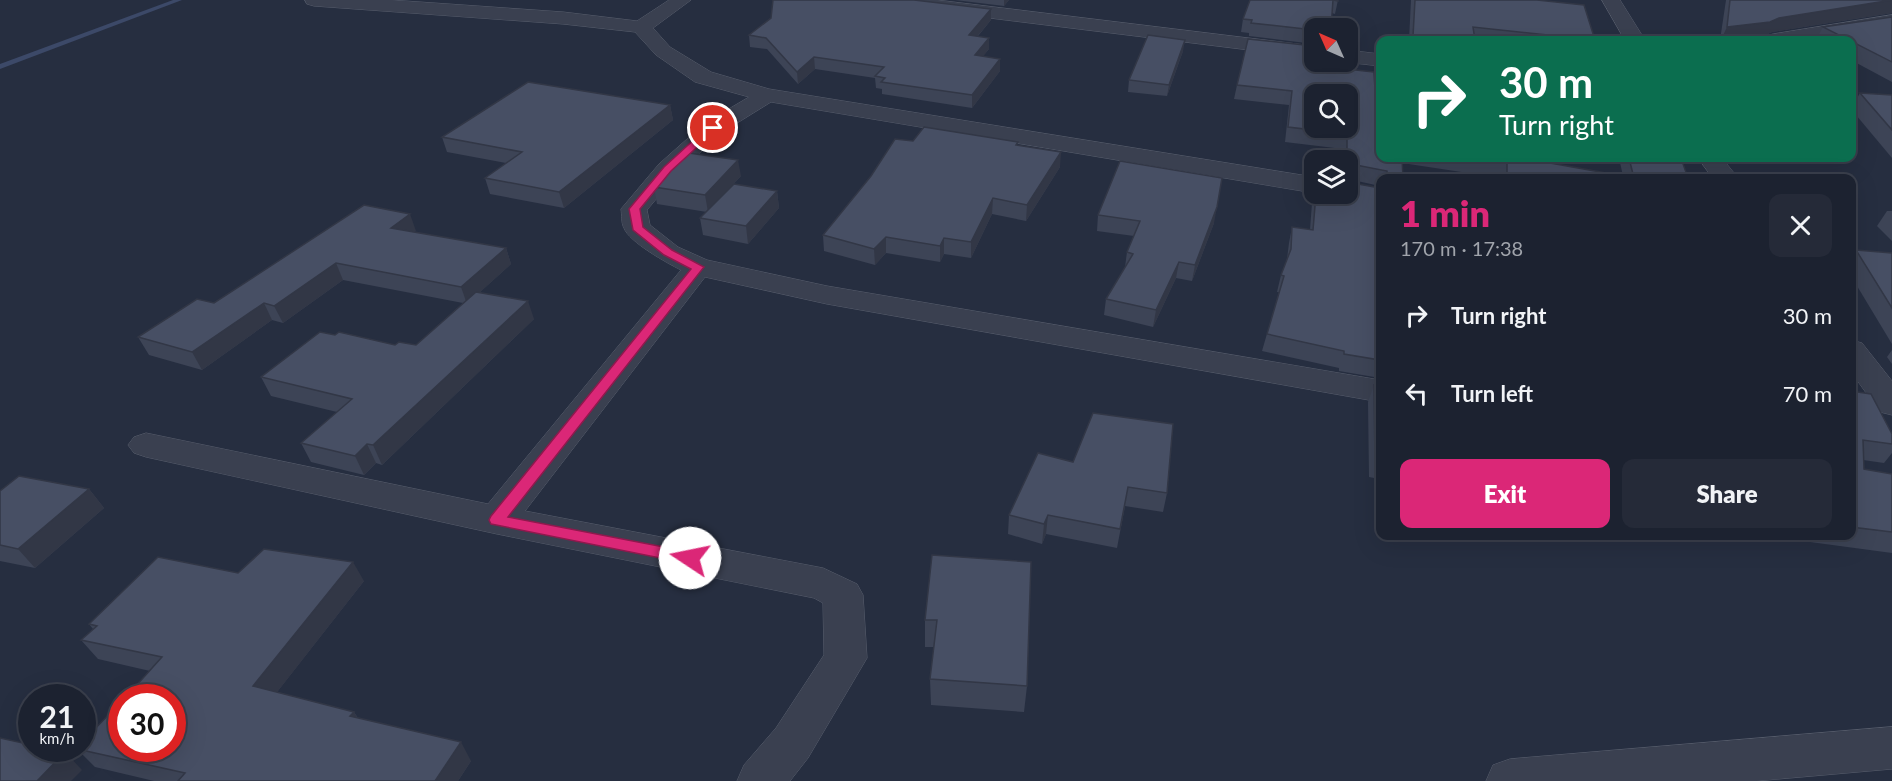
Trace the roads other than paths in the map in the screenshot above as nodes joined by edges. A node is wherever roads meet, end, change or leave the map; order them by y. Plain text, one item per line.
1 (314, 0) edge
2 (682, 0) edge
3 (892, 0) edge
4 (1611, 0) edge
5 (1892, 21) edge
6 (642, 27) junction
7 (1633, 36) edge
8 (1798, 36) edge
9 (1304, 51) edge
10 (1358, 57) edge
11 (1376, 60) edge
12 (767, 96) junction
13 (1304, 183) edge
14 (698, 267) junction
15 (1856, 357) edge
16 (1376, 390) edge
17 (1892, 404) edge
18 (146, 445) dead end
19 (497, 520) junction
20 (1892, 748) edge
21 (761, 781) edge
22 (1510, 781) edge

1 - 6 street
2 - 6 street
3 - 9 street
4 - 7 street
5 - 8 street
6 - 12 street
10 - 11 street
12 - 13 street
12 - 14 street
14 - 16 street
14 - 19 street
15 - 17 street
18 - 19 street
19 - 21 street
20 - 22 street

